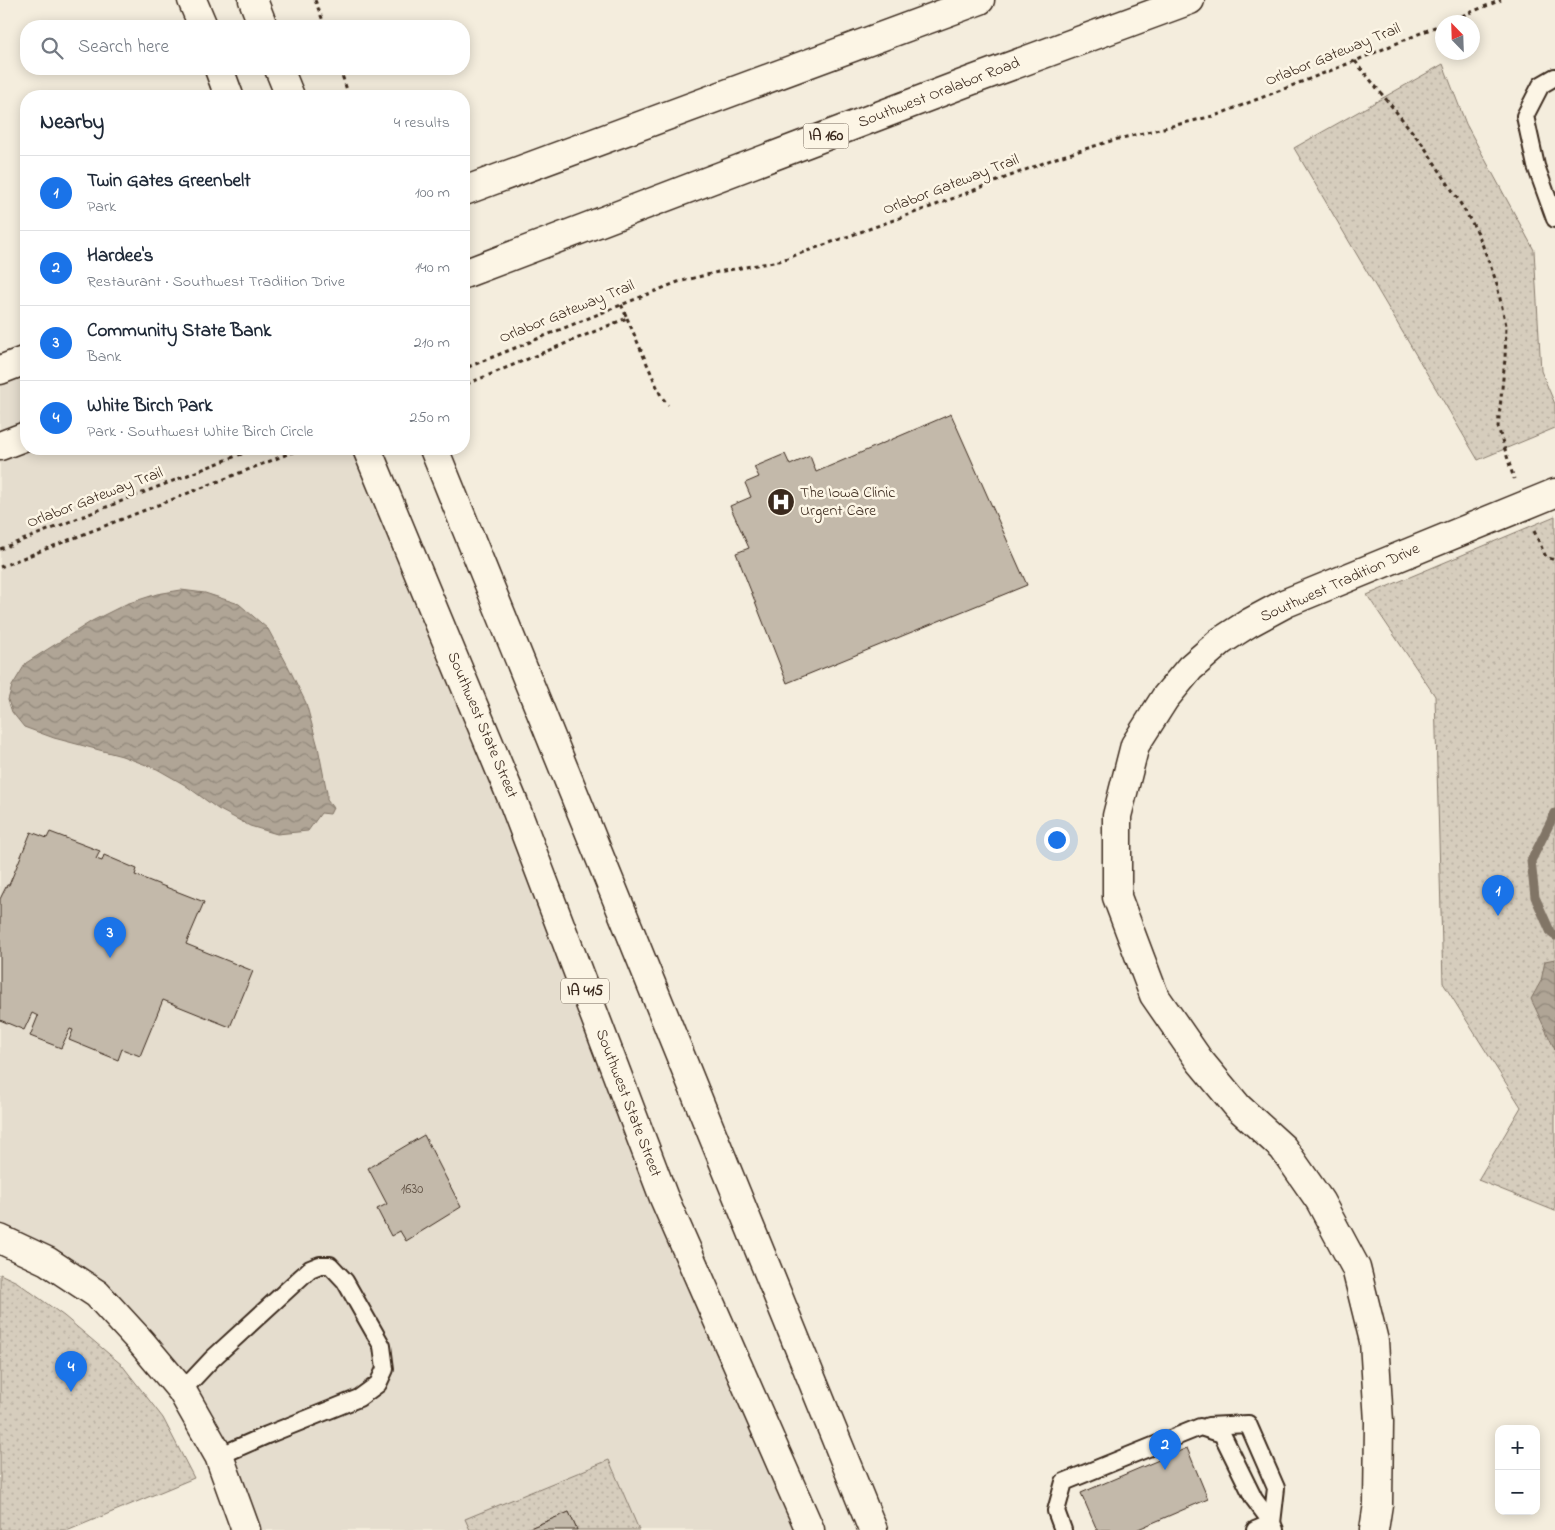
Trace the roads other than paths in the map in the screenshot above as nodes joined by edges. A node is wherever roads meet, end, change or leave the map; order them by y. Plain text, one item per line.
1 (192, 0) edge
2 (253, 0) edge
3 (980, 0) edge
4 (1190, 0) edge
5 (200, 20) edge
6 (261, 20) edge
7 (221, 75) edge
8 (281, 75) edge
9 (1555, 76) edge
10 (227, 90) edge
11 (288, 90) edge
12 (470, 189) edge
13 (1555, 219) edge
14 (470, 272) edge
15 (20, 362) edge
16 (0, 370) edge
17 (20, 438) edge
18 (0, 446) edge
19 (369, 455) edge
20 (436, 455) edge
21 (1555, 493) edge
22 (0, 1239) edge
23 (182, 1391) junction
24 (1200, 1427) junction
25 (219, 1456) junction
26 (1274, 1526) edge
27 (246, 1530) edge
28 (810, 1530) edge
29 (873, 1530) edge
30 (1063, 1530) edge
31 (1255, 1530) edge
32 (1374, 1530) edge

1 - 5 main road
2 - 6 main road
3 - 12 main road
4 - 14 main road, Southwest Oralabor Road / IA 160
7 - 10 main road
8 - 11 main road
9 - 13 lane
15 - 16 main road
17 - 18 main road
19 - 28 main road, Southwest State Street / IA 415
20 - 29 main road
21 - 32 main road, Southwest Tradition Drive
22 - 23 main road
23 - 25 main road
23 - 25 lane
24 - 26 lane
24 - 26 lane
24 - 30 lane
25 - 27 main road
26 - 31 lane

